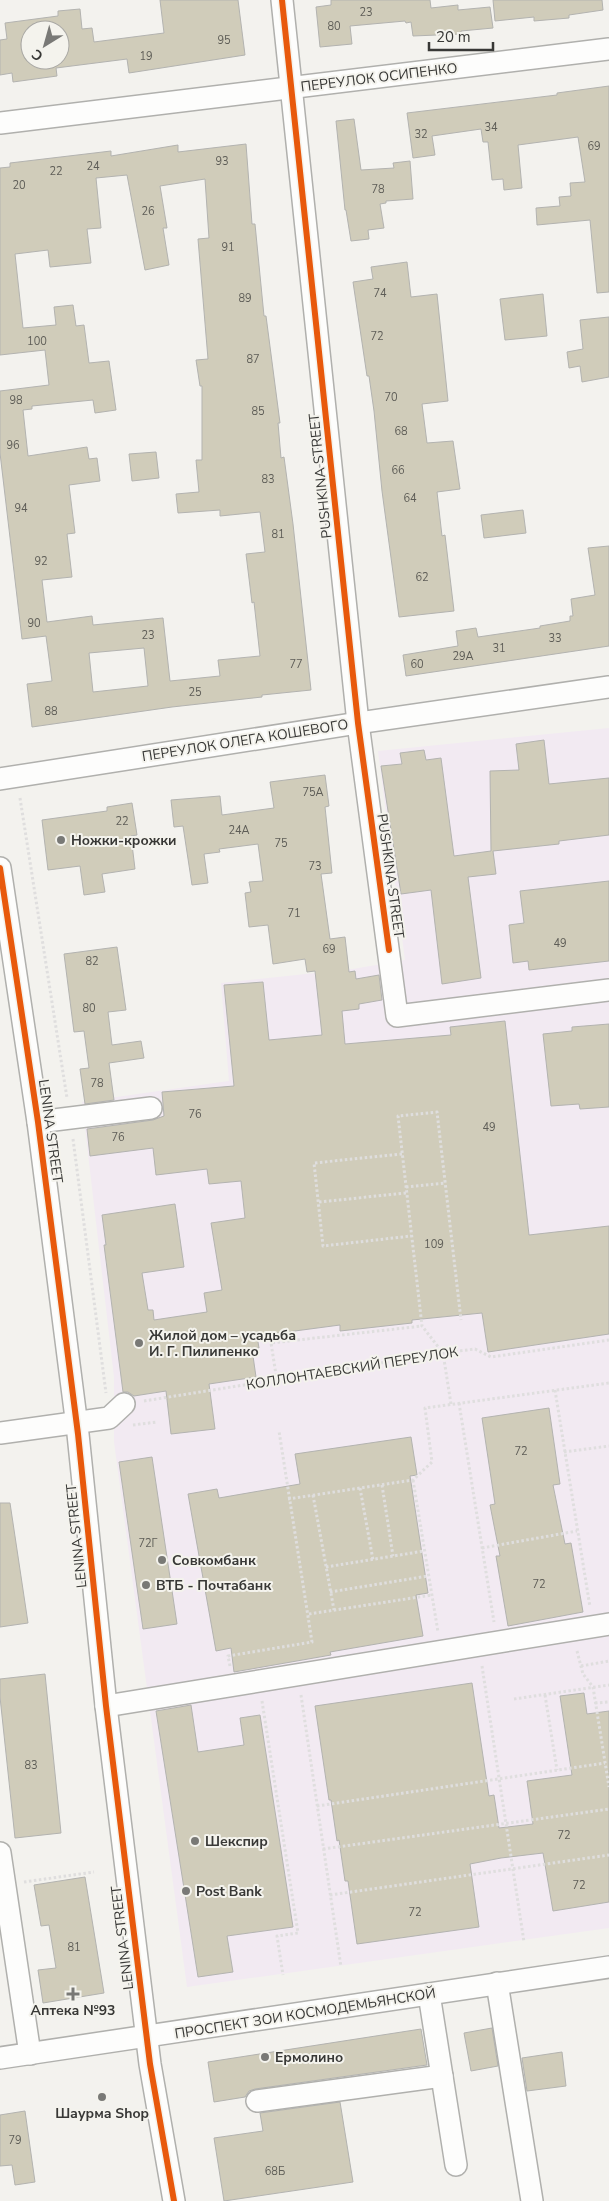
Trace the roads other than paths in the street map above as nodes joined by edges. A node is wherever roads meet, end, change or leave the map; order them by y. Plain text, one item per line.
1 (282, 0) edge
2 (609, 49) edge
3 (291, 88) junction
4 (0, 123) edge
5 (609, 687) edge
6 (358, 722) junction
7 (0, 779) edge
8 (0, 868) edge
9 (609, 990) edge
10 (151, 1108) dead end
11 (38, 1122) junction
12 (124, 1404) road end
13 (76, 1423) junction
14 (0, 1433) edge
15 (601, 1626) edge
16 (106, 1706) junction
17 (0, 1853) edge
18 (609, 1967) edge
19 (497, 1984) junction
20 (429, 1994) junction
21 (146, 2036) junction
22 (30, 2054) junction
23 (0, 2058) edge
24 (442, 2076) junction
25 (257, 2101) dead end
26 (456, 2165) dead end
27 (174, 2201) edge
28 (532, 2201) edge

1 - 3 street, PUSHKINA STREET
2 - 3 street, ПЕРЕУЛОК ОСИПЕНКО
3 - 4 street, ПЕРЕУЛОК ОСИПЕНКО
3 - 6 street, PUSHKINA STREET
5 - 6 street, ПЕРЕУЛОК ОЛЕГА КОШЕВОГО
6 - 7 street, ПЕРЕУЛОК ОЛЕГА КОШЕВОГО
6 - 9 street, PUSHKINA STREET
8 - 11 street, LENINA STREET
10 - 11 street
11 - 13 street, LENINA STREET
12 - 13 street
13 - 14 street
13 - 16 street, LENINA STREET
15 - 16 street
16 - 21 street, LENINA STREET
17 - 22 street
18 - 19 street, ПРОСПЕКТ ЗОИ КОСМОДЕМЬЯНСКОЙ
19 - 20 street, ПРОСПЕКТ ЗОИ КОСМОДЕМЬЯНСКОЙ
19 - 28 street
20 - 21 street, ПРОСПЕКТ ЗОИ КОСМОДЕМЬЯНСКОЙ
20 - 24 street
21 - 22 street, ПРОСПЕКТ ЗОИ КОСМОДЕМЬЯНСКОЙ
21 - 27 street, LENINA STREET
22 - 23 street, ПРОСПЕКТ ЗОИ КОСМОДЕМЬЯНСКОЙ
24 - 25 street
24 - 26 street

